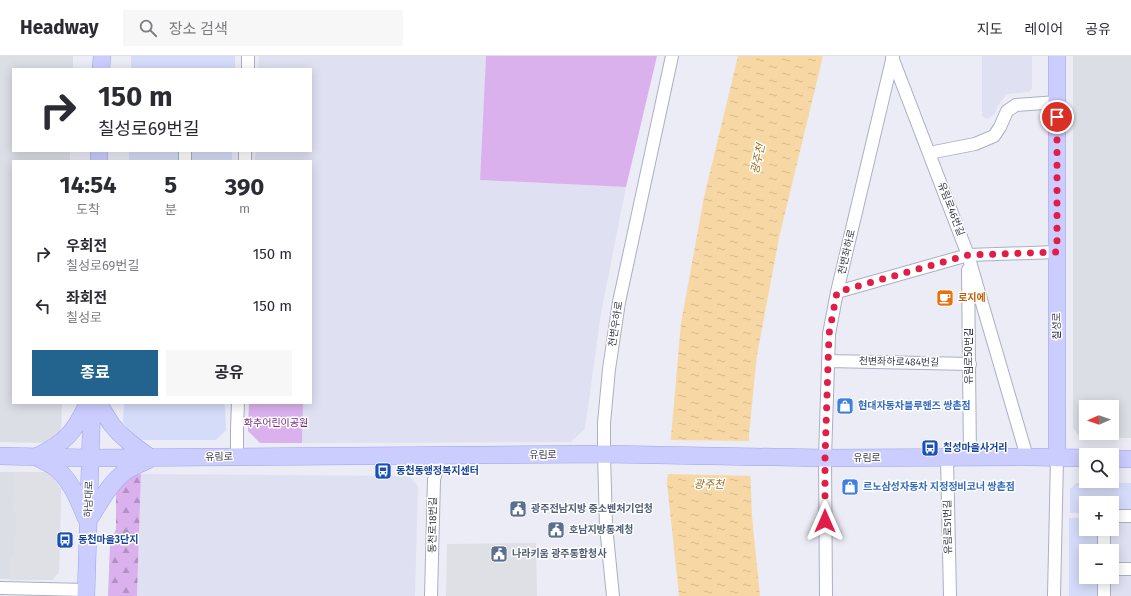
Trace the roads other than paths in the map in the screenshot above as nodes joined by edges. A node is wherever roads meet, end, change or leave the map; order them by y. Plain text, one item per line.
1 (102, 56) edge
2 (248, 56) edge
3 (672, 56) edge
4 (892, 56) edge
5 (1057, 56) edge
6 (101, 68) edge
7 (248, 68) edge
8 (1057, 102) junction
9 (929, 153) junction
10 (1057, 252) junction
11 (968, 255) junction
12 (837, 292) junction
13 (828, 361) junction
14 (970, 364) junction
15 (88, 404) edge
16 (92, 404) edge
17 (99, 404) edge
18 (238, 404) edge
19 (604, 454) junction
20 (7, 456) edge
21 (440, 456) junction
22 (36, 457) junction
23 (237, 457) junction
24 (1027, 457) junction
25 (90, 458) junction
26 (152, 458) junction
27 (819, 458) junction
28 (947, 458) junction
29 (970, 458) junction
30 (1057, 458) junction
31 (1079, 458) edge
32 (1119, 459) edge
33 (1131, 459) edge
34 (1119, 516) edge
35 (1131, 516) edge
36 (88, 521) junction
37 (1119, 569) edge
38 (1131, 569) edge
39 (1104, 584) edge
40 (0, 588) edge
41 (86, 593) edge
42 (431, 596) edge
43 (613, 596) edge
44 (826, 596) edge
45 (950, 596) edge
46 (1054, 596) edge
47 (1104, 596) edge

1 - 6 street
2 - 7 street
3 - 19 street, 천변우하로
4 - 9 street, 유림로46번길
4 - 12 street, 천변좌하로
5 - 8 street, 칠성로
8 - 9 street
8 - 10 street, 칠성로
9 - 11 street, 유림로46번길
10 - 11 street
10 - 30 street, 칠성로
11 - 12 street
11 - 14 street, 유림로50번길
11 - 24 street, 유림로46번길
12 - 13 street, 천변좌하로
13 - 14 street, 천변좌하로484번길
13 - 27 street, 천변좌하로
14 - 29 street, 유림로50번길
15 - 22 street
16 - 25 street, 하남대로
17 - 26 street
18 - 23 street
19 - 21 street, 유림로
19 - 27 street, 유림로
19 - 43 street, 천변우하로
20 - 22 street, 유림로
21 - 23 street, 유림로
21 - 42 street, 동천로18번길
22 - 25 street, 유림로
22 - 36 street
23 - 26 street, 유림로
24 - 29 street, 유림로
24 - 30 street, 유림로
25 - 26 street, 유림로
25 - 36 street, 하남대로
26 - 36 street
27 - 28 street, 유림로
27 - 44 street, 천변좌하로
28 - 29 street, 유림로
28 - 45 street, 유림로51번길
30 - 31 street, 유림로
30 - 46 street, 칠성로
32 - 33 street
34 - 35 street
36 - 41 street, 하남대로
37 - 38 street
39 - 47 street
40 - 41 street

